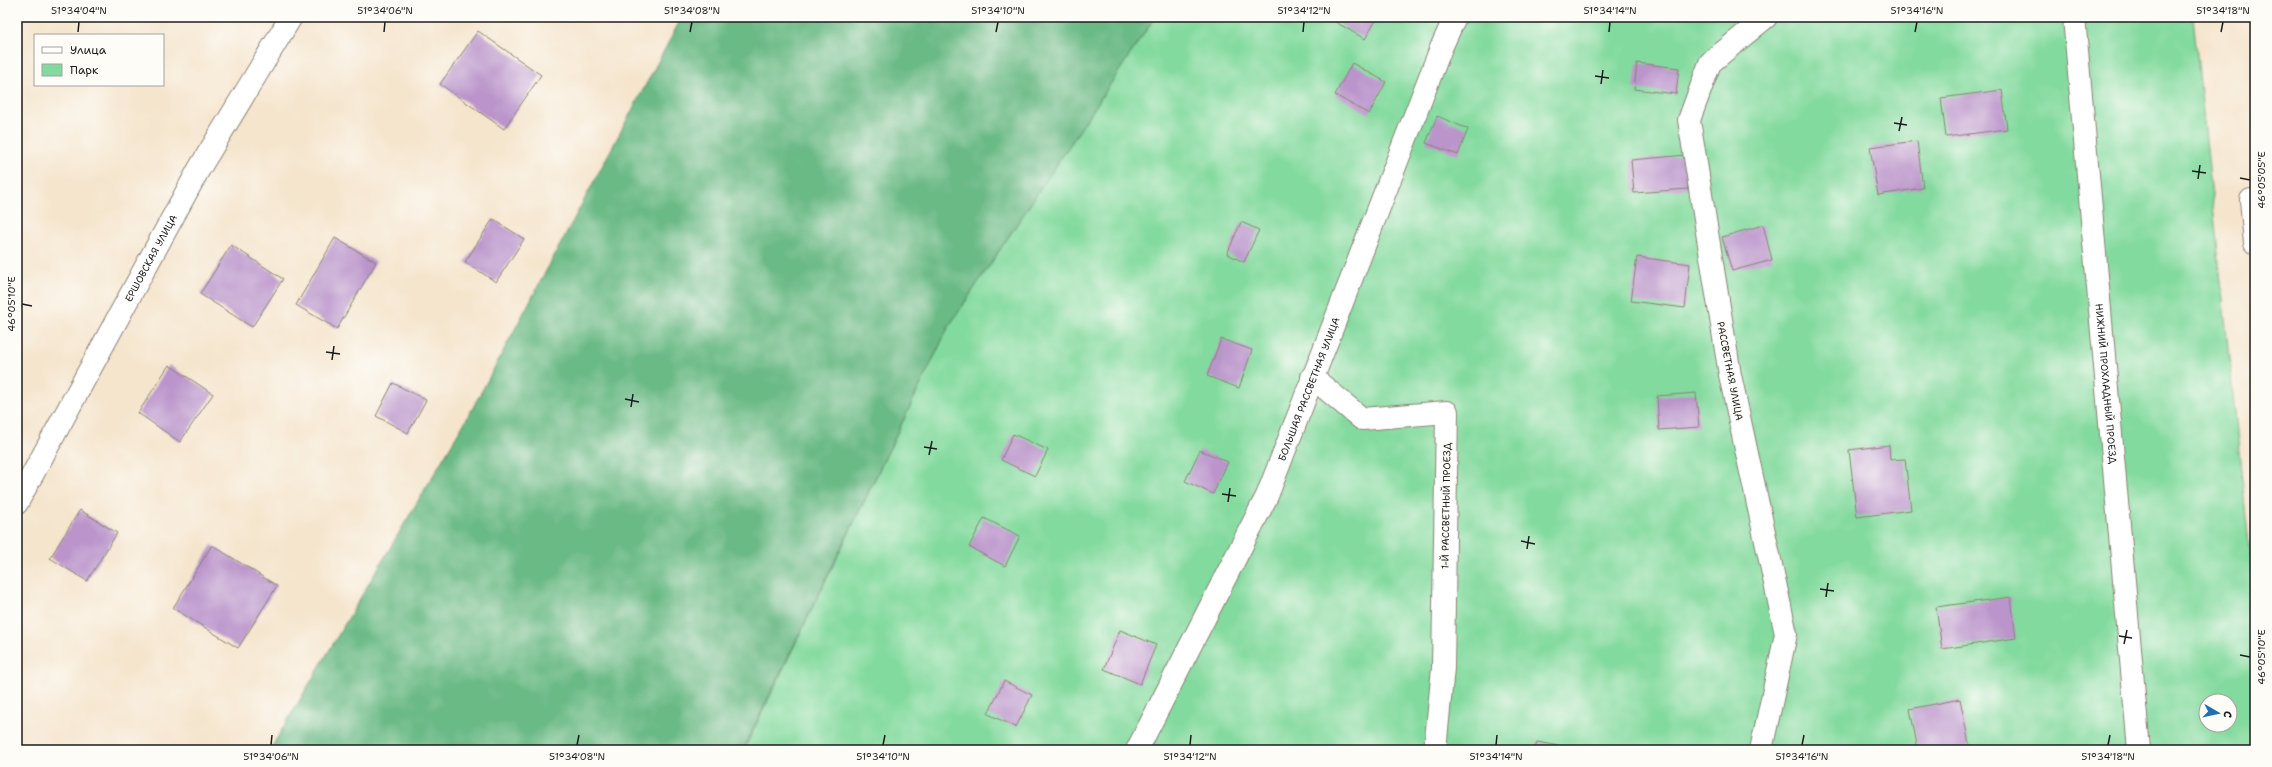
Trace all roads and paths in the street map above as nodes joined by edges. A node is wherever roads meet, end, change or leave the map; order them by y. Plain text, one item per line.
1 (291, 17) edge
2 (1455, 17) edge
3 (1766, 17) edge
4 (2074, 17) edge
5 (2251, 200) dead end
6 (2255, 243) edge
7 (1312, 377) junction
8 (17, 503) edge
9 (1137, 750) edge
10 (1435, 750) edge
11 (1761, 750) edge
12 (2139, 750) edge

1 - 8 street, ЕРШОВСКАЯ УЛИЦА
2 - 7 street, БОЛЬШАЯ РАССВЕТНАЯ УЛИЦА
3 - 11 street, РАССВЕТНАЯ УЛИЦА
4 - 12 street, НИЖНИЙ ПРОХЛАДНЫЙ ПРОЕЗД
5 - 6 street
7 - 9 street, БОЛЬШАЯ РАССВЕТНАЯ УЛИЦА
7 - 10 street, 1-Й РАССВЕТНЫЙ ПРОЕЗД

